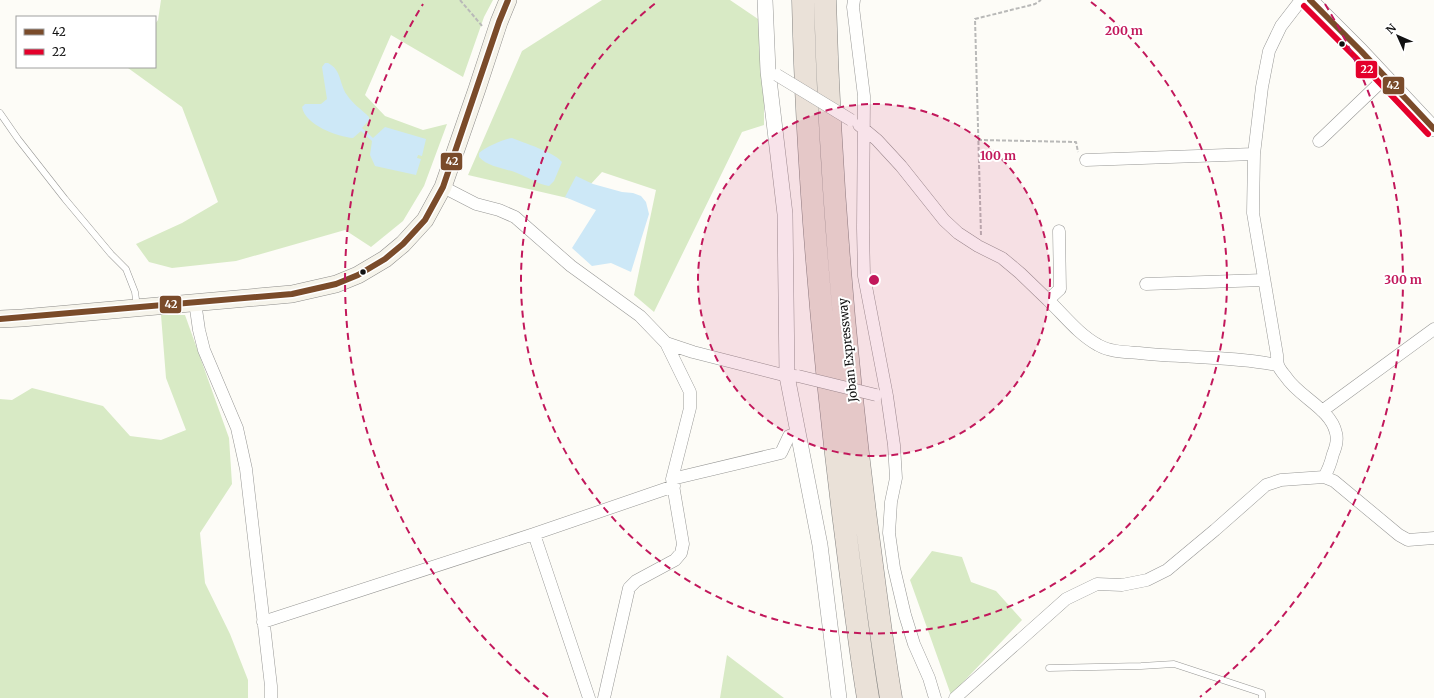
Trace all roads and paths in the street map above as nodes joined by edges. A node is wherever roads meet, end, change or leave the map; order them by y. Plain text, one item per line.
1 (460, 0) edge
2 (508, 0) edge
3 (765, 0) edge
4 (803, 0) edge
5 (825, 0) edge
6 (854, 0) edge
7 (1041, 0) edge
8 (1301, 0) edge
9 (1310, 0) edge
10 (493, 38) junction
11 (772, 73) junction
12 (1386, 77) junction
13 (0, 113) edge
14 (863, 128) junction
15 (1434, 129) edge
16 (978, 140) junction
17 (1319, 142) dead end
18 (1254, 154) junction
19 (1086, 160) joint
20 (443, 187) junction
21 (1059, 231) dead end
22 (981, 248) junction
23 (1264, 280) junction
24 (1146, 284) dead end
25 (1048, 300) junction
26 (195, 302) junction
27 (137, 307) junction
28 (0, 319) edge
29 (1434, 329) edge
30 (666, 343) junction
31 (1277, 364) junction
32 (792, 376) junction
33 (881, 396) junction
34 (1322, 411) junction
35 (798, 433) junction
36 (1324, 476) junction
37 (673, 483) junction
38 (534, 534) junction
39 (1432, 540) edge
40 (263, 622) junction
41 (1049, 668) dead end
42 (271, 698) edge
43 (589, 698) edge
44 (604, 698) edge
45 (839, 698) edge
46 (868, 698) edge
47 (891, 698) edge
48 (935, 698) edge
49 (956, 698) edge
50 (1262, 698) edge

1 - 10 path
2 - 10 main road
3 - 11 street
4 - 46 highway, Joban Expressway
5 - 47 highway, Joban Expressway
6 - 14 street
7 - 16 path
8 - 18 street
9 - 12 street
10 - 20 main road
11 - 14 street, bridge
11 - 32 street
12 - 15 street
12 - 17 street
13 - 27 lane
14 - 22 street
14 - 33 street
16 - 19 path
16 - 22 path
18 - 19 street
18 - 23 street
20 - 26 main road
20 - 30 street
21 - 25 street
22 - 25 street
23 - 24 street
23 - 31 street
25 - 31 street
26 - 27 main road
26 - 40 street
27 - 28 main road
29 - 34 street
30 - 32 street
30 - 37 street
31 - 34 street
32 - 33 street, bridge
32 - 35 street
33 - 48 street
34 - 36 street
35 - 37 street
35 - 45 street
36 - 39 street
36 - 49 street
37 - 38 street
37 - 44 street
38 - 40 street
38 - 43 street
40 - 42 street
41 - 50 lane

